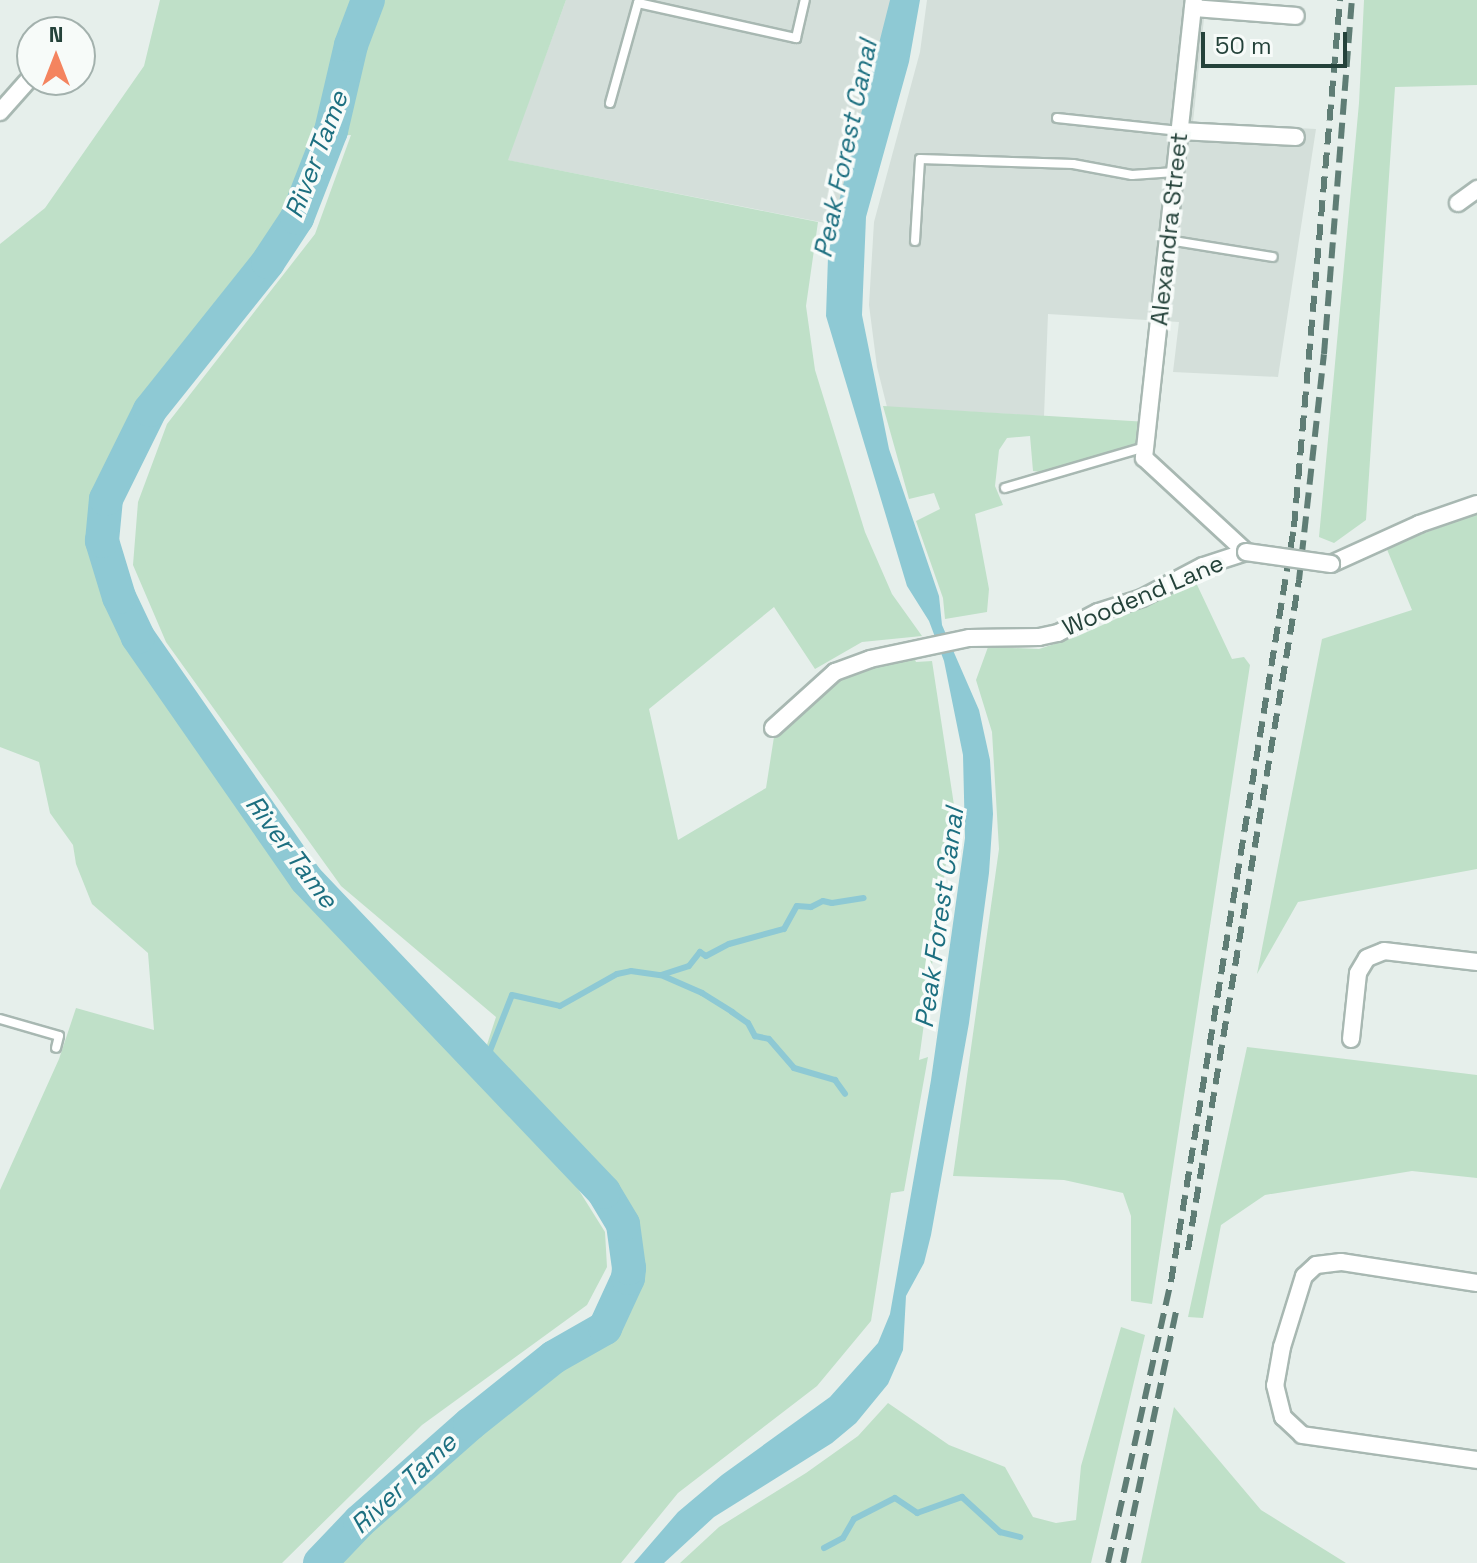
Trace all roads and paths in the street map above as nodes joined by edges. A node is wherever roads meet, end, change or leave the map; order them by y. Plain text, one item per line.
1 (805, 0) edge
2 (1194, 4) edge
3 (1296, 16) dead end
4 (16, 94) edge
5 (610, 103) dead end
6 (0, 112) edge
7 (1057, 118) dead end
8 (1180, 131) junction
9 (1296, 137) dead end
10 (1175, 172) junction
11 (1477, 189) edge
12 (1458, 203) dead end
13 (1168, 240) junction
14 (915, 241) dead end
15 (1273, 257) dead end
16 (1145, 452) junction
17 (1005, 488) dead end
18 (1477, 504) edge
19 (1246, 552) junction
20 (773, 728) dead end
21 (1477, 962) edge
22 (0, 1019) edge
23 (1351, 1039) dead end
24 (56, 1048) dead end
25 (1477, 1283) edge
26 (1477, 1460) edge

1 - 5 lane
2 - 3 street
2 - 8 street, Alexandra Street
4 - 6 street
7 - 8 lane
8 - 9 street
8 - 10 street, Alexandra Street
10 - 13 street, Alexandra Street
10 - 14 lane
11 - 12 street
13 - 15 lane
13 - 16 street, Alexandra Street
16 - 17 lane
16 - 19 street
18 - 19 street, Woodend Lane, bridge
19 - 20 street, Woodend Lane
21 - 23 street
22 - 24 lane
25 - 26 street

